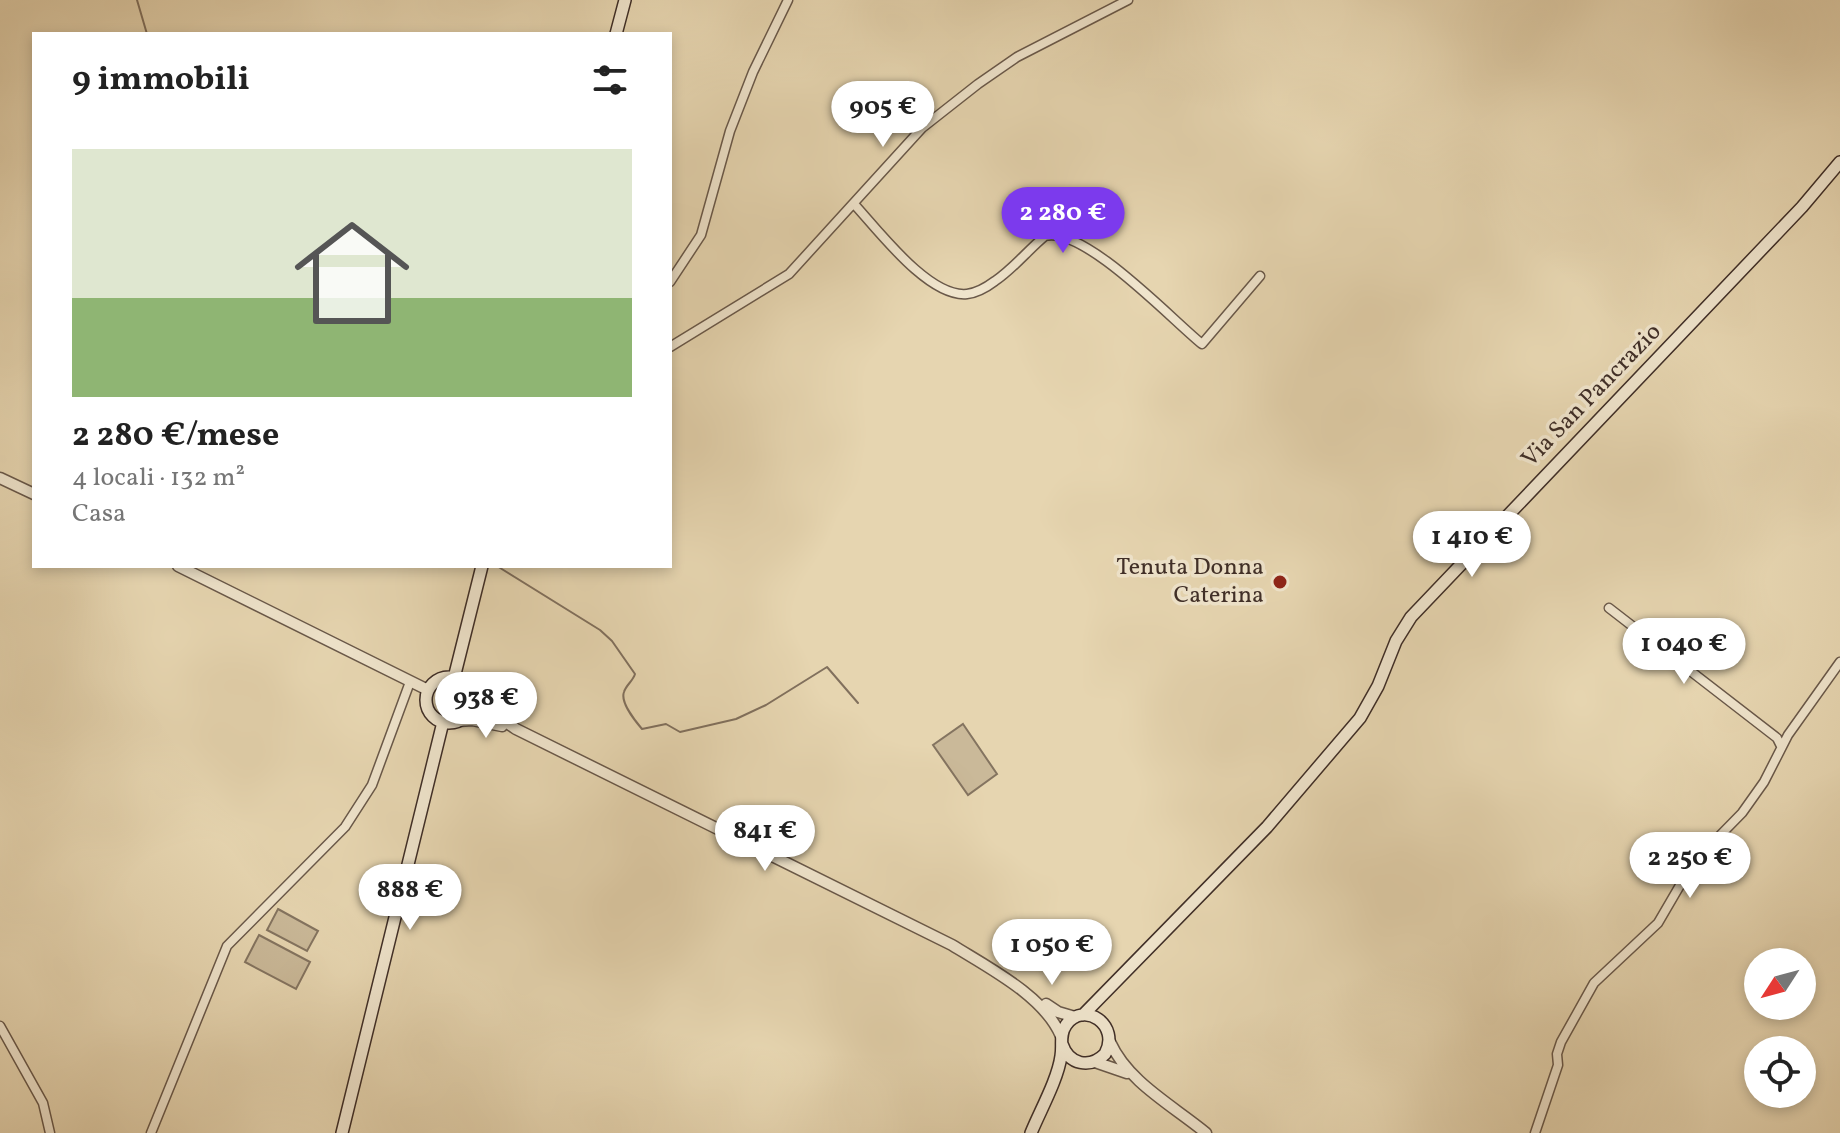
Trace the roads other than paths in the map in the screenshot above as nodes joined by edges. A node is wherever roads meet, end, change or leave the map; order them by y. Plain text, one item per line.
1 (625, 0) edge
2 (788, 0) edge
3 (1128, 0) edge
4 (617, 32) edge
5 (1840, 162) edge
6 (854, 204) junction
7 (1260, 276) dead end
8 (672, 279) edge
9 (672, 346) edge
10 (0, 478) edge
11 (32, 493) edge
12 (182, 568) edge
13 (482, 568) edge
14 (1609, 608) dead end
15 (1840, 662) edge
16 (454, 678) junction
17 (410, 682) junction
18 (428, 690) junction
19 (472, 699) junction
20 (458, 721) junction
21 (443, 722) junction
22 (516, 729) junction
23 (1781, 746) junction
24 (1106, 991) junction
25 (1027, 995) junction
26 (1079, 1016) junction
27 (1099, 1019) junction
28 (0, 1026) edge
29 (1062, 1040) junction
30 (1110, 1042) junction
31 (1090, 1063) junction
32 (1054, 1076) junction
33 (1135, 1078) junction
34 (50, 1133) edge
35 (151, 1133) edge
36 (342, 1133) edge
37 (1031, 1133) edge
38 (1206, 1133) edge
39 (1535, 1133) edge

1 - 4 main road
2 - 8 street
3 - 6 street
5 - 24 main road, Via San Pancrazio
6 - 7 street
6 - 9 street
10 - 11 street
12 - 17 street
13 - 16 main road
14 - 23 street
15 - 23 street
16 - 18 main road
16 - 19 main road
17 - 18 street
17 - 35 street
18 - 21 main road
19 - 20 main road
19 - 22 street
20 - 21 main road
20 - 22 street
21 - 36 main road
22 - 25 street
23 - 39 street
24 - 26 main road, Via San Pancrazio
24 - 27 main road
25 - 26 street
25 - 29 street
26 - 27 main road
26 - 29 main road
27 - 30 main road
28 - 34 street
29 - 31 main road
29 - 32 main road
30 - 31 main road
30 - 33 street
31 - 32 main road
31 - 33 street
32 - 37 main road
33 - 38 street

